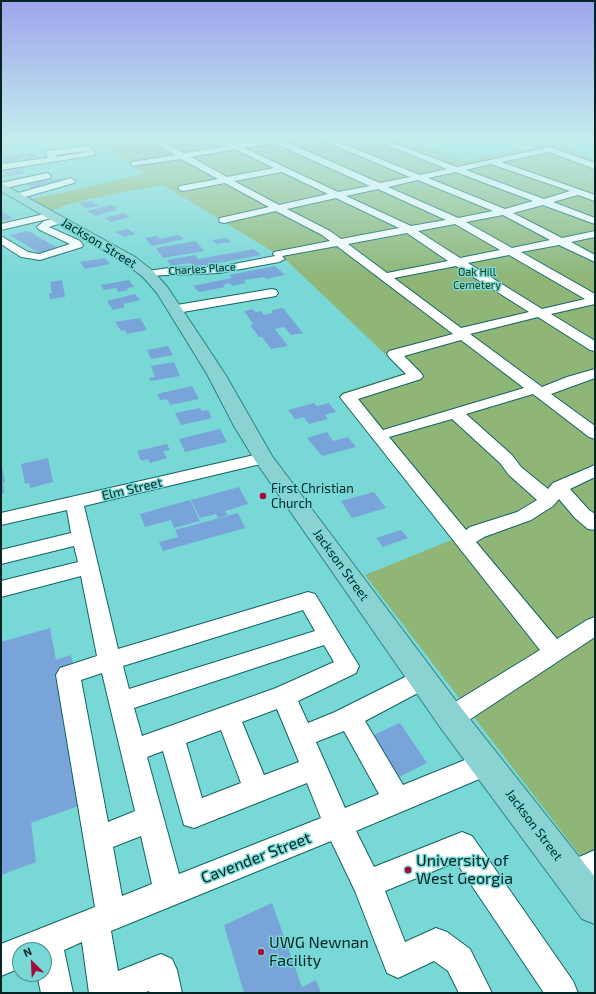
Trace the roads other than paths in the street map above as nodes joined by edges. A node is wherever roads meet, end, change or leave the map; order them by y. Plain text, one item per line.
1 (24, 184) edge
2 (44, 184) edge
3 (202, 184) edge
4 (234, 184) edge
5 (313, 184) edge
6 (374, 184) edge
7 (392, 184) edge
8 (436, 184) edge
9 (498, 184) edge
10 (557, 184) edge
11 (380, 187) junction
12 (183, 188) dead end
13 (595, 188) edge
14 (7, 189) edge
15 (579, 192) junction
16 (338, 196) junction
17 (595, 198) edge
18 (543, 201) junction
19 (277, 208) junction
20 (504, 212) junction
21 (57, 218) junction
22 (224, 220) dead end
23 (457, 220) junction
24 (595, 221) edge
25 (1, 227) edge
26 (408, 229) junction
27 (595, 234) edge
28 (1, 239) edge
29 (338, 241) junction
30 (562, 242) junction
31 (511, 251) junction
32 (595, 259) edge
33 (458, 262) junction
34 (148, 274) junction
35 (384, 277) junction
36 (272, 293) dead end
37 (595, 300) edge
38 (177, 310) junction
39 (540, 314) junction
40 (462, 336) junction
41 (595, 347) edge
42 (595, 373) edge
43 (537, 391) junction
44 (455, 413) junction
45 (390, 432) dead end
46 (595, 434) edge
47 (263, 458) junction
48 (595, 470) edge
49 (554, 494) junction
50 (74, 502) junction
51 (1, 519) edge
52 (595, 524) edge
53 (82, 537) junction
54 (464, 541) junction
55 (1, 557) edge
56 (89, 567) junction
57 (1, 589) edge
58 (595, 626) edge
59 (329, 635) junction
60 (554, 652) junction
61 (110, 661) junction
62 (423, 680) junction
63 (284, 696) junction
64 (121, 702) junction
65 (228, 716) junction
66 (349, 718) junction
67 (451, 718) junction
68 (171, 736) junction
69 (301, 737) junction
70 (134, 750) junction
71 (487, 763) junction
72 (314, 768) junction
73 (257, 790) junction
74 (397, 800) junction
75 (151, 818) junction
76 (338, 825) junction
77 (97, 840) junction
78 (583, 870) edge
79 (367, 884) junction
80 (169, 892) junction
81 (595, 906) edge
82 (102, 919) junction
83 (45, 942) edge
84 (12, 955) edge
85 (1, 960) edge
86 (50, 982) edge
87 (56, 993) edge
88 (105, 993) edge
89 (166, 993) edge
90 (476, 993) edge
91 (560, 993) edge

1 - 14 street
2 - 14 street
3 - 12 street
4 - 19 street
5 - 16 street
6 - 11 street
7 - 11 street
8 - 20 street
9 - 18 street
10 - 15 street
11 - 16 street
11 - 23 street
13 - 15 street, Charles Place
14 - 21 main road, Jackson Street
15 - 17 street
15 - 18 street, Charles Place
16 - 19 street
16 - 26 street
18 - 20 street, Charles Place
18 - 24 street
19 - 22 street
19 - 29 street
20 - 23 street, Charles Place
20 - 30 street
21 - 25 street
21 - 28 street
21 - 34 main road, Jackson Street
23 - 26 street, Charles Place
23 - 31 street
26 - 29 street, Charles Place
26 - 33 street
27 - 30 street
29 - 34 street, Charles Place
29 - 35 street
30 - 31 street
30 - 32 street
31 - 33 street
31 - 37 street
33 - 35 street
33 - 39 street
34 - 38 main road, Jackson Street
35 - 40 street
36 - 38 street
37 - 39 street
38 - 47 main road, Jackson Street
39 - 40 street
39 - 41 street
40 - 43 street
40 - 54 street
42 - 43 street
43 - 44 street
43 - 46 street
44 - 45 street
44 - 49 street
47 - 50 street, Elm Street
47 - 62 main road, Jackson Street
48 - 49 street
49 - 52 street
49 - 54 street
50 - 51 street, Elm Street
50 - 53 street
53 - 55 street
53 - 56 street
54 - 60 street
56 - 57 street
56 - 61 street
58 - 60 street
59 - 61 street
59 - 63 street
59 - 64 street
60 - 67 street
61 - 64 street
61 - 77 street
62 - 66 street
62 - 67 main road, Jackson Street
63 - 65 street
63 - 69 street
64 - 70 street
65 - 68 street
65 - 73 street
66 - 69 street
66 - 74 street
67 - 71 main road, Jackson Street
68 - 70 street
68 - 73 street
69 - 72 street
70 - 75 street
71 - 74 street, Cavender Street
71 - 78 main road, Jackson Street
72 - 73 street
72 - 76 street
74 - 76 street, Cavender Street
75 - 77 street
75 - 80 street
76 - 79 street
76 - 80 street, Cavender Street
77 - 82 street
78 - 81 main road, Jackson Street
79 - 90 street
79 - 91 street
80 - 82 street, Cavender Street
82 - 83 street, Cavender Street
82 - 88 street
84 - 85 street, Cavender Street
86 - 87 street
88 - 89 street

